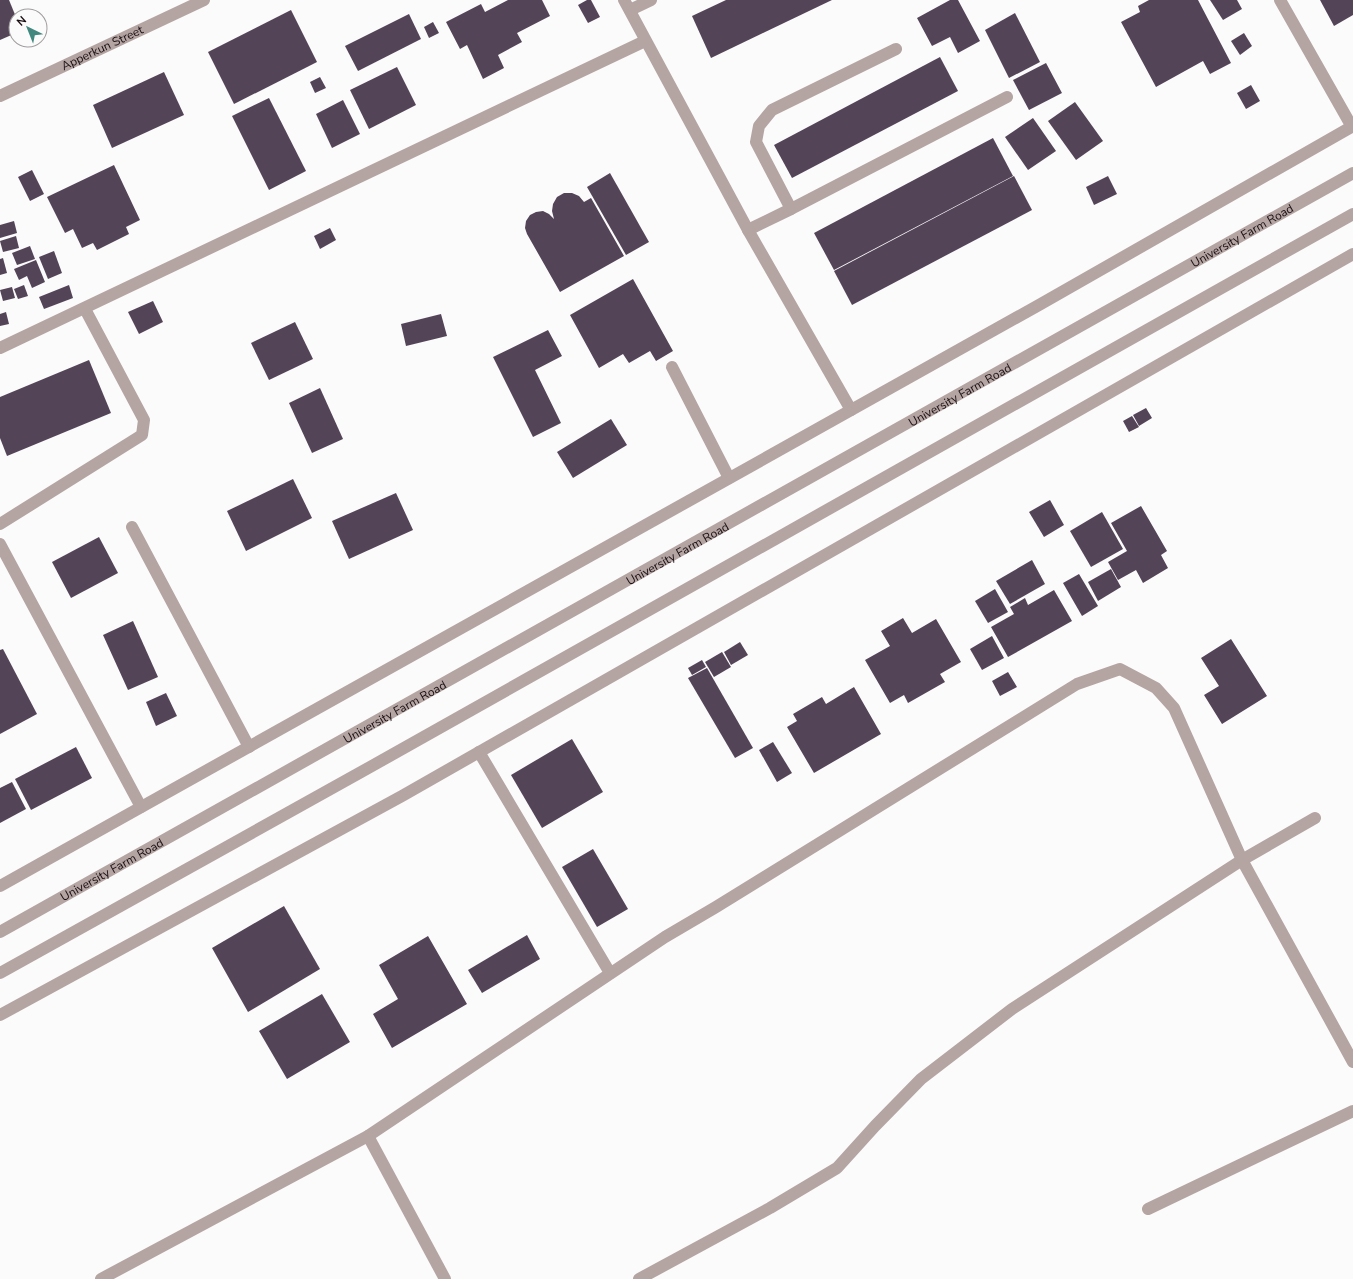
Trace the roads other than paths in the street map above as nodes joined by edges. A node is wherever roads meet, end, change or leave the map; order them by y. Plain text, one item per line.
1 (204, 0) edge
2 (652, 0) edge
3 (1280, 0) edge
4 (627, 5) edge
5 (645, 41) junction
6 (896, 49) dead end
7 (0, 96) edge
8 (1007, 97) dead end
9 (1352, 126) edge
10 (1353, 173) edge
11 (791, 209) junction
12 (1353, 214) edge
13 (748, 230) junction
14 (1353, 254) edge
15 (85, 308) junction
16 (0, 348) edge
17 (672, 367) dead end
18 (851, 410) junction
19 (729, 478) junction
20 (0, 524) edge
21 (132, 527) dead end
22 (0, 544) edge
23 (248, 747) junction
24 (478, 752) junction
25 (141, 807) junction
26 (1315, 818) dead end
27 (1242, 860) junction
28 (0, 886) edge
29 (0, 932) edge
30 (0, 973) edge
31 (610, 973) junction
32 (0, 1015) edge
33 (1353, 1062) edge
34 (1353, 1111) edge
35 (368, 1136) junction
36 (1148, 1209) dead end
37 (101, 1279) edge
38 (446, 1279) edge
39 (639, 1279) edge

1 - 7 street, Apperkun Street
2 - 4 street
3 - 9 street
4 - 5 street
5 - 13 street
5 - 15 street
6 - 11 street
8 - 11 street
9 - 18 street
10 - 29 street, University Farm Road
11 - 13 street
12 - 30 street
13 - 18 street
14 - 24 street
15 - 16 street
15 - 20 street
17 - 19 street
18 - 19 street
19 - 23 street
21 - 23 street
22 - 25 street
23 - 25 street
24 - 31 street
24 - 32 street
25 - 28 street
26 - 27 street
27 - 31 street
27 - 33 street
27 - 39 street
31 - 35 street
34 - 36 street
35 - 37 street
35 - 38 street

